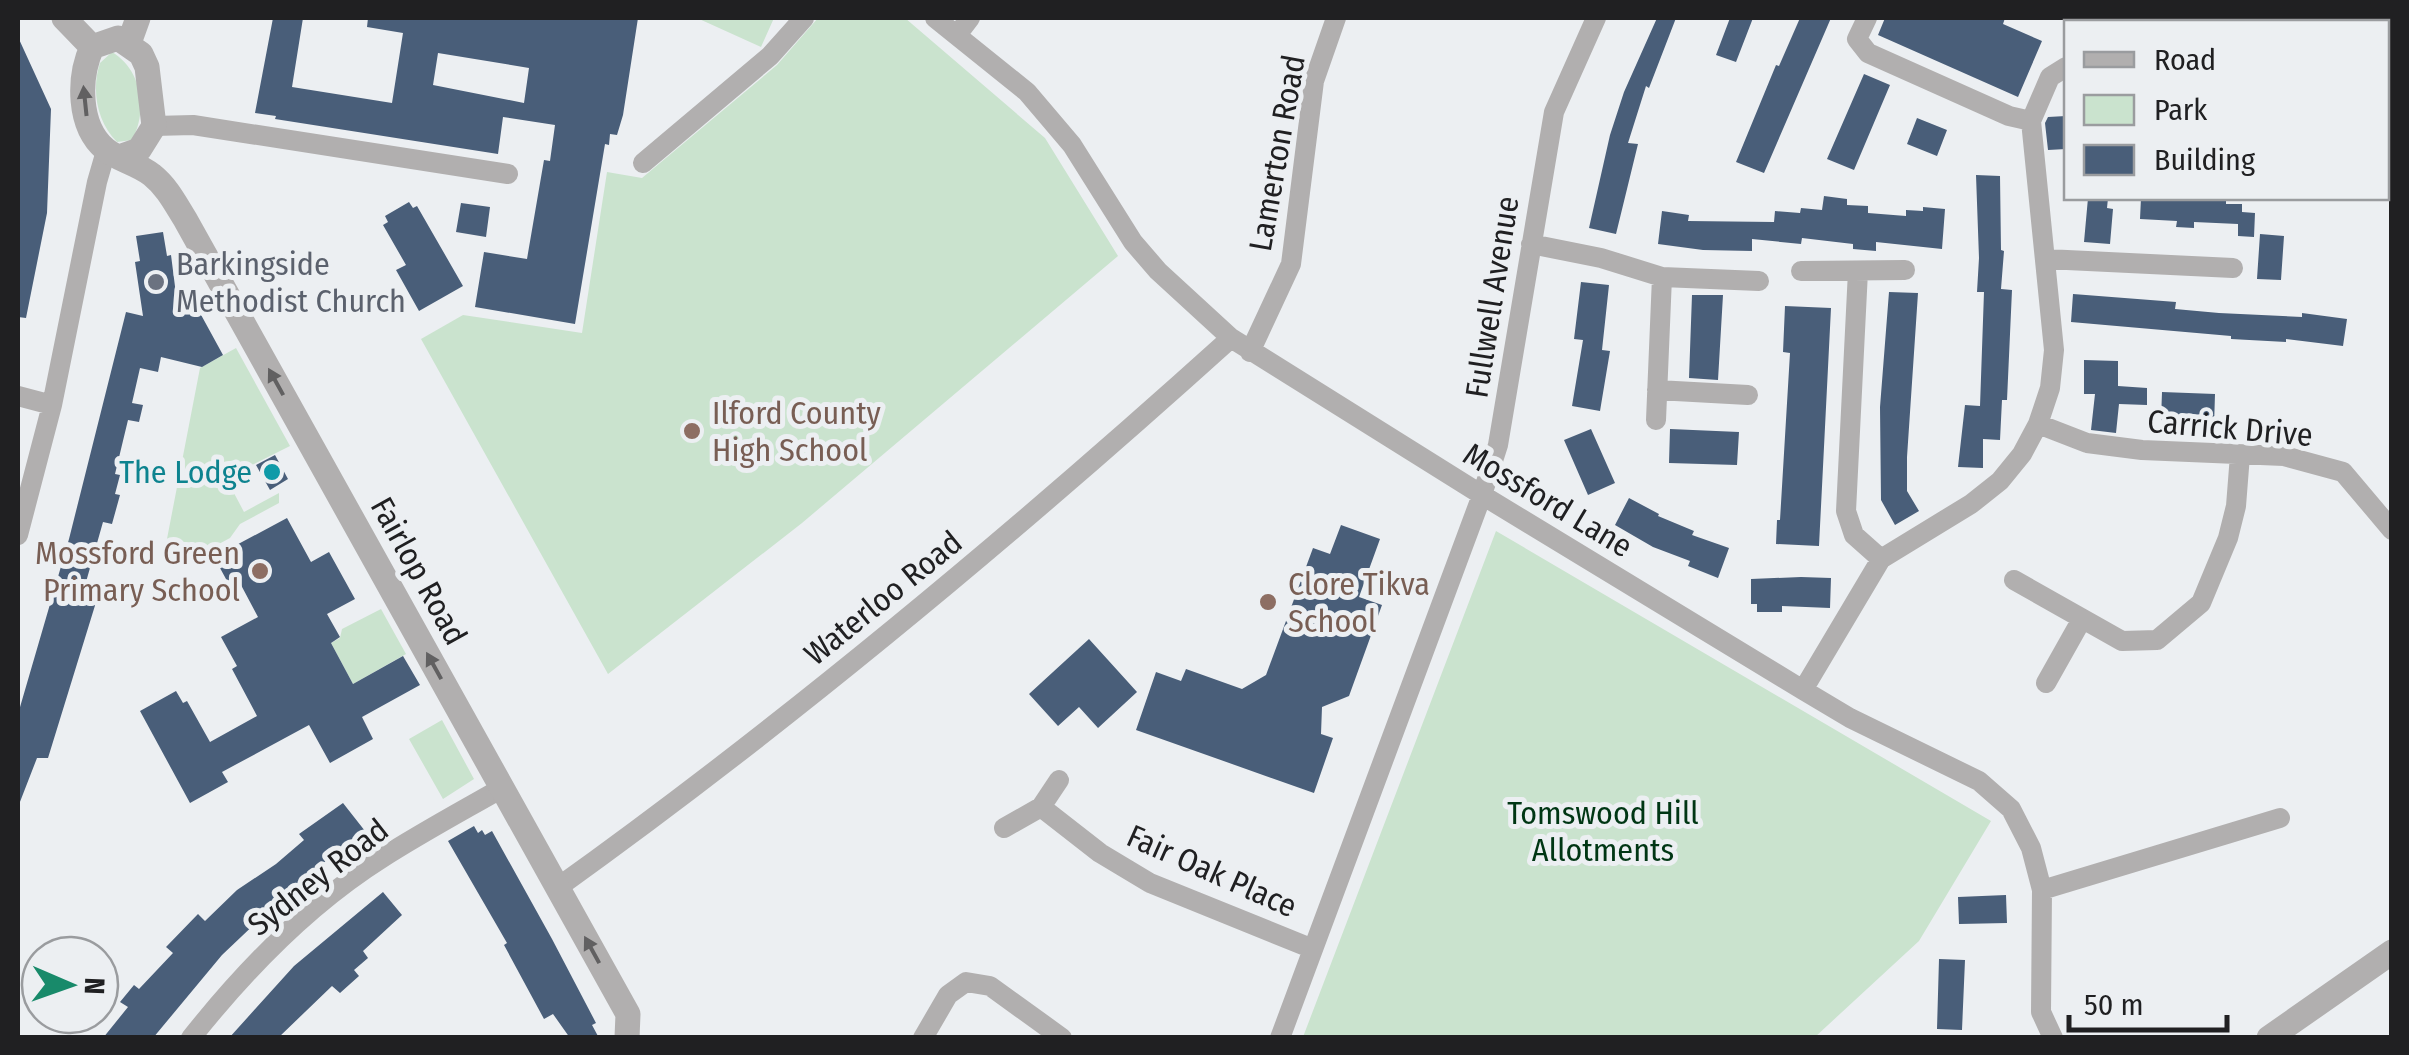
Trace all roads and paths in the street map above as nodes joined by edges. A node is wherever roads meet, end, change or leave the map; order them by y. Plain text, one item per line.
1 (64, 18) edge
2 (138, 18) edge
3 (804, 18) edge
4 (935, 18) edge
5 (970, 18) edge
6 (1336, 18) edge
7 (1596, 18) edge
8 (1867, 18) edge
9 (956, 35) junction
10 (129, 43) junction
11 (92, 47) junction
12 (2064, 68) edge
13 (2031, 122) junction
14 (154, 126) junction
15 (114, 154) junction
16 (643, 163) dead end
17 (508, 174) dead end
18 (1530, 244) junction
19 (2046, 259) junction
20 (2233, 268) dead end
21 (1905, 270) dead end
22 (1801, 271) dead end
23 (1858, 271) junction
24 (1662, 277) junction
25 (1759, 282) dead end
26 (1231, 338) junction
27 (1250, 352) junction
28 (1657, 390) junction
29 (18, 396) edge
30 (1748, 396) dead end
31 (52, 405) junction
32 (1656, 420) dead end
33 (2038, 424) junction
34 (2240, 455) junction
35 (1482, 496) junction
36 (2392, 530) edge
37 (18, 535) edge
38 (1881, 559) junction
39 (2014, 580) dead end
40 (2082, 618) junction
41 (2046, 683) dead end
42 (1803, 690) junction
43 (1059, 780) dead end
44 (502, 788) junction
45 (1042, 807) junction
46 (2280, 818) dead end
47 (1004, 828) dead end
48 (558, 888) junction
49 (2042, 890) junction
50 (1313, 949) junction
51 (2392, 952) edge
52 (192, 1038) edge
53 (628, 1038) edge
54 (923, 1038) edge
55 (1062, 1038) edge
56 (1280, 1038) edge
57 (2053, 1038) edge
58 (2269, 1038) edge

1 - 11 street
2 - 10 street
3 - 16 street
4 - 9 street, Mossford Lane
5 - 9 street
6 - 27 street, Lamerton Road
7 - 18 street, Fullwell Avenue
8 - 13 street
9 - 26 street, Mossford Lane
10 - 11 street
10 - 14 street
15 -> 11 street
12 - 13 street
13 - 19 street
14 - 15 street
14 - 17 street
15 - 31 street
44 -> 15 street, Fairlop Road
18 - 24 street
18 - 35 street, Fullwell Avenue
19 - 20 street
19 - 33 street
21 - 23 street
22 - 23 street
23 - 38 street
24 - 25 street
24 - 28 street
26 - 27 street, Mossford Lane
26 - 48 street, Waterloo Road
27 - 35 street, Mossford Lane
28 - 30 street
28 - 32 street
29 - 31 street
31 - 37 street
33 - 34 street, Carrick Drive
33 - 38 street
34 - 36 street, Carrick Drive
34 - 40 street
35 - 42 street, Mossford Lane
35 - 50 street, Fullwell Avenue
38 - 42 street
39 - 40 street
40 - 41 street
42 - 49 street, Mossford Lane
43 - 45 street
44 - 48 street, Fairlop Road
44 - 52 street, Sydney Road
45 - 47 street
45 - 50 street, Fair Oak Place
46 - 49 street
53 -> 48 street, Fairlop Road
49 - 57 street, Mossford Lane
50 - 56 street, Fullwell Avenue
51 - 58 street
54 - 55 street

